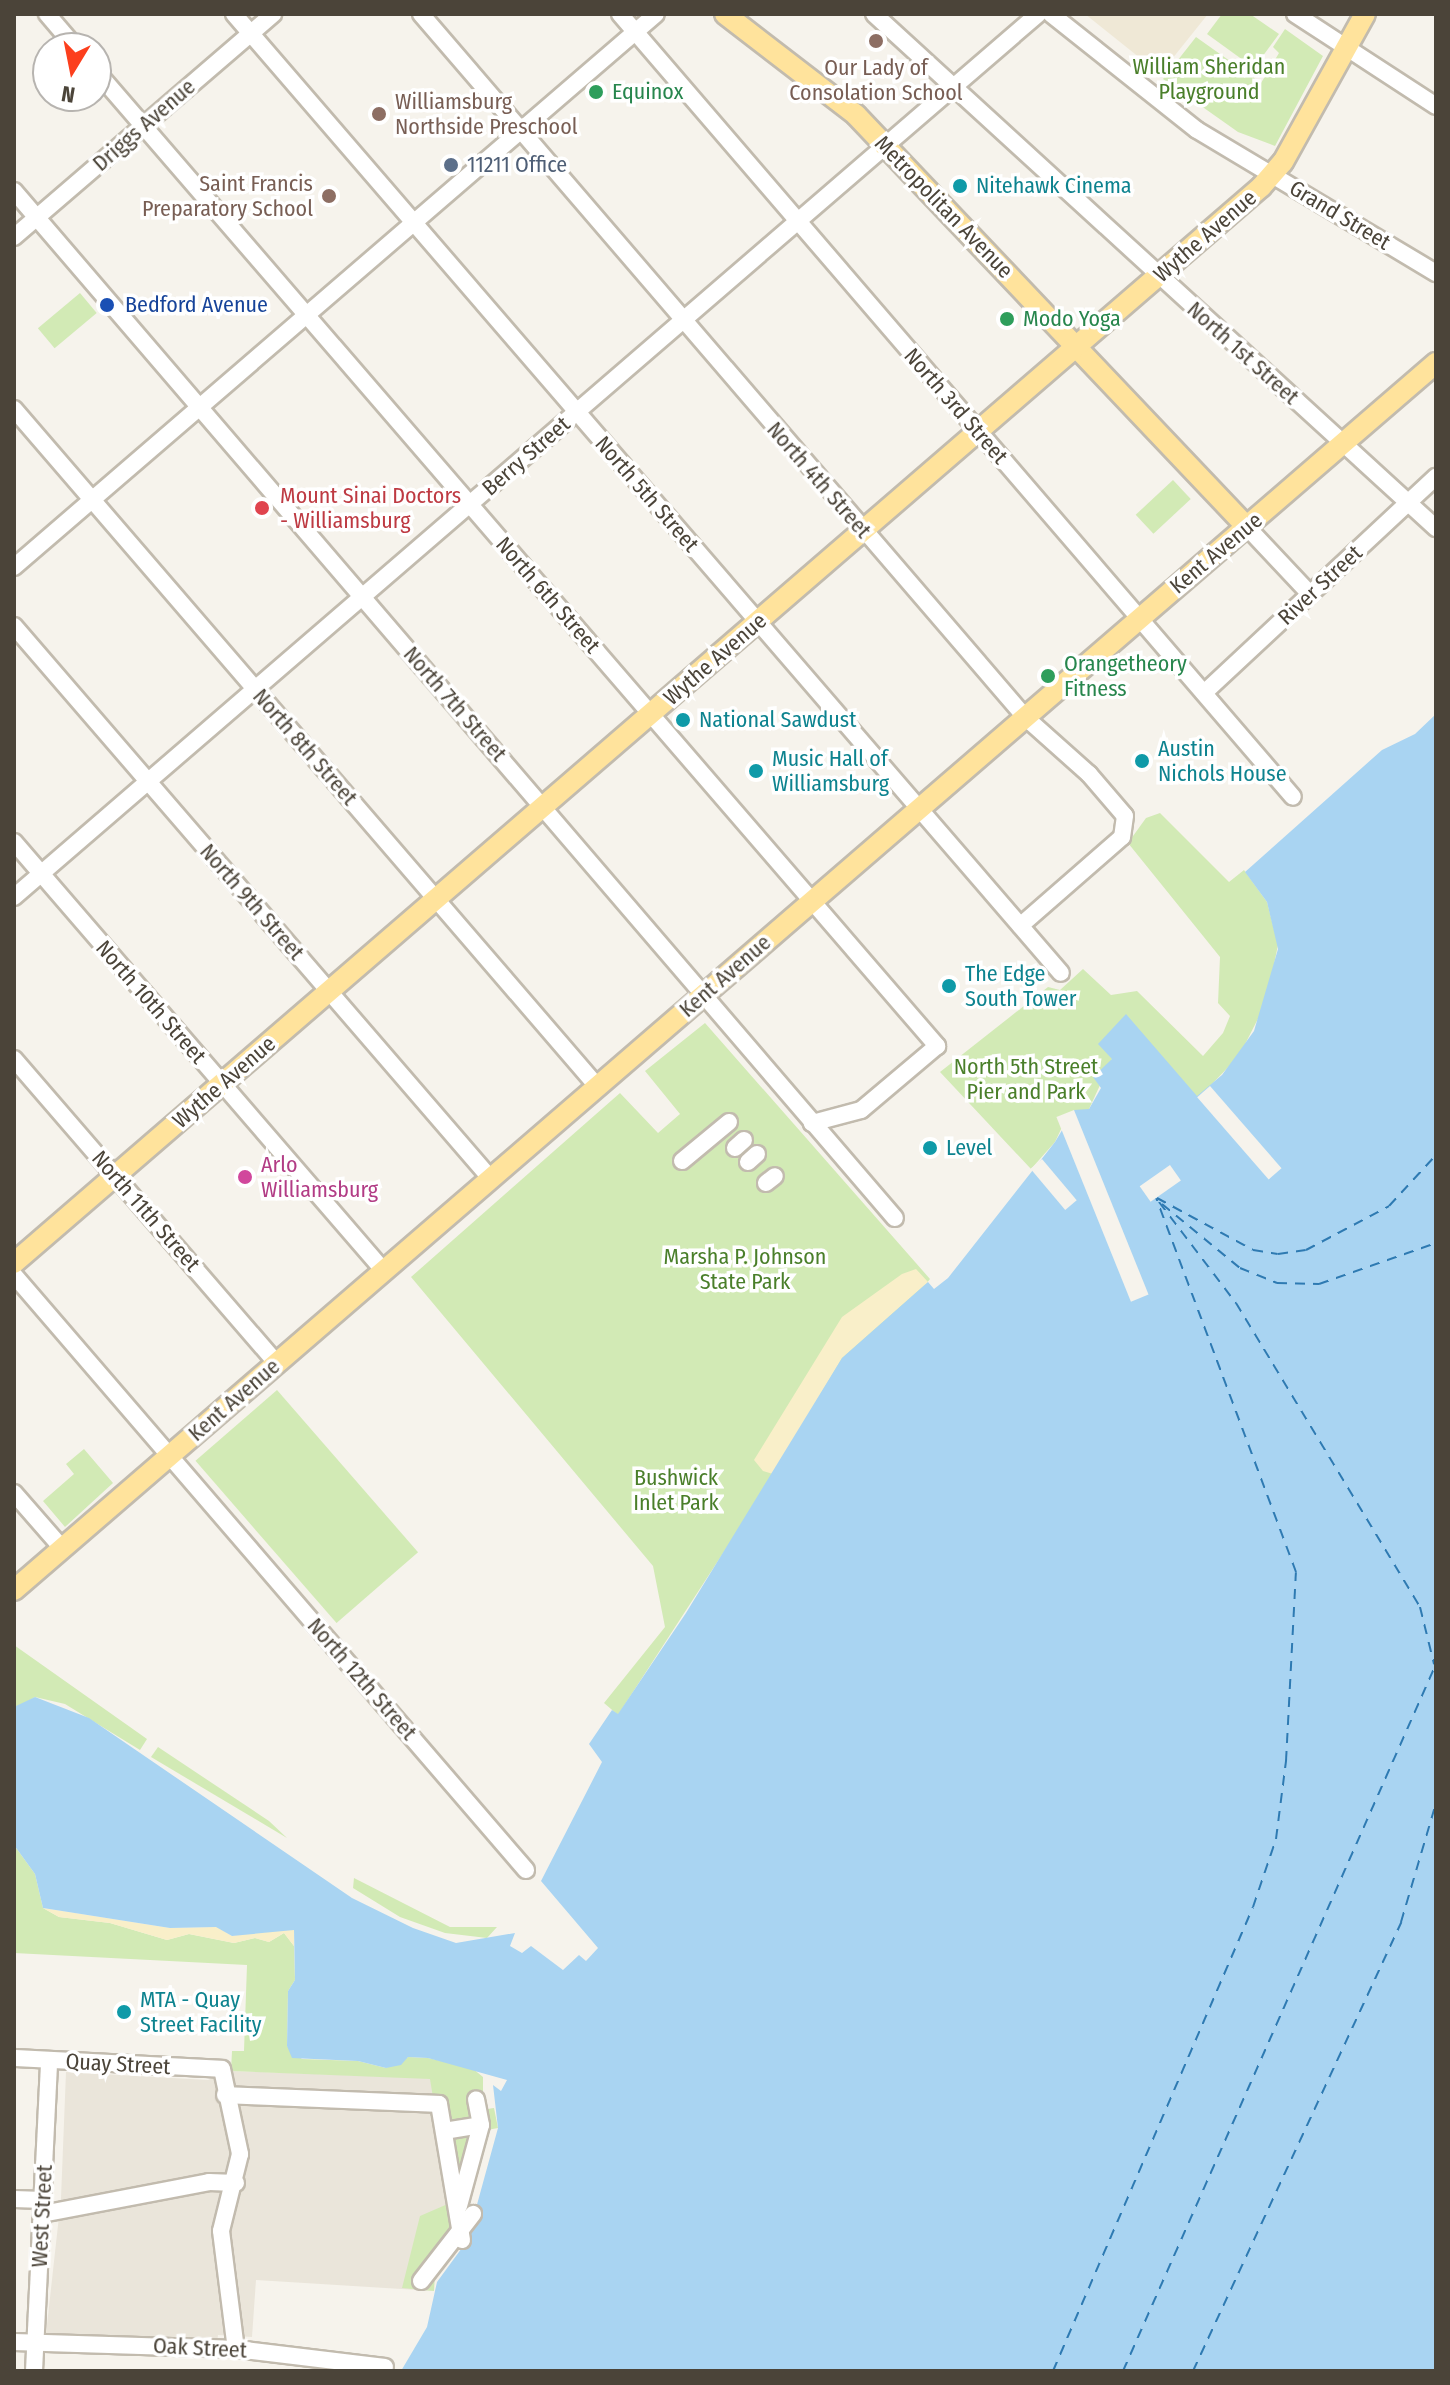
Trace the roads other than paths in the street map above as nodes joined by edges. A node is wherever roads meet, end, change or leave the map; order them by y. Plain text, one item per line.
1 (47, 14) edge
2 (234, 14) edge
3 (273, 14) edge
4 (421, 14) edge
5 (620, 14) edge
6 (656, 14) edge
7 (725, 14) edge
8 (874, 14) edge
9 (1038, 14) edge
10 (1051, 14) edge
11 (1295, 14) edge
12 (1365, 14) edge
13 (62, 32) edge
14 (635, 32) junction
15 (251, 33) junction
16 (1345, 50) junction
17 (954, 87) junction
18 (112, 90) edge
19 (1436, 106) edge
20 (143, 126) junction
21 (520, 131) junction
22 (886, 146) junction
23 (1272, 175) junction
24 (14, 191) edge
25 (36, 217) junction
26 (798, 221) junction
27 (414, 223) junction
28 (14, 237) edge
29 (1436, 273) edge
30 (1159, 276) junction
31 (307, 315) junction
32 (682, 322) junction
33 (1077, 347) junction
34 (1436, 363) edge
35 (200, 408) junction
36 (14, 409) edge
37 (577, 412) junction
38 (979, 432) junction
39 (1342, 443) junction
40 (1436, 477) edge
41 (93, 500) junction
42 (1408, 503) junction
43 (470, 505) junction
44 (1247, 527) junction
45 (1436, 528) edge
46 (863, 532) junction
47 (14, 567) edge
48 (1310, 594) junction
49 (363, 597) junction
50 (1139, 618) junction
51 (757, 623) junction
52 (14, 626) edge
53 (256, 690) junction
54 (1204, 693) junction
55 (651, 715) junction
56 (1025, 717) junction
57 (148, 781) junction
58 (1293, 797) dead end
59 (543, 807) junction
60 (919, 809) junction
61 (14, 842) edge
62 (41, 874) junction
63 (14, 897) edge
64 (436, 900) junction
65 (811, 902) junction
66 (1020, 926) junction
67 (1061, 973) dead end
68 (329, 992) junction
69 (704, 995) junction
70 (14, 1059) edge
71 (222, 1084) junction
72 (597, 1086) junction
73 (729, 1122) dead end
74 (812, 1123) junction
75 (682, 1161) dead end
76 (116, 1175) junction
77 (491, 1179) junction
78 (895, 1218) dead end
79 (14, 1263) edge
80 (383, 1270) junction
81 (14, 1275) edge
82 (276, 1363) junction
83 (170, 1456) junction
84 (14, 1493) edge
85 (62, 1548) junction
86 (14, 1590) edge
87 (526, 1870) dead end
88 (14, 2058) edge
89 (49, 2060) junction
90 (225, 2095) junction
91 (476, 2099) dead end
92 (481, 2125) junction
93 (444, 2131) junction
94 (236, 2183) junction
95 (147, 2190) junction
96 (14, 2199) edge
97 (42, 2207) junction
98 (466, 2211) junction
99 (151, 2212) dead end
100 (421, 2281) dead end
101 (35, 2341) junction
102 (14, 2342) edge
103 (236, 2349) junction
104 (385, 2367) dead end
105 (34, 2371) edge

1 - 13 street
2 - 15 street, North 5th Street
3 - 15 street, Driggs Avenue
4 - 21 street, North 4th Street
5 - 14 street, North 3rd Street
6 - 14 street
7 - 22 main road, Metropolitan Avenue
8 - 17 street, North 1st Street
9 - 17 street, Berry Street
10 - 23 street, Grand Street
11 - 16 street
12 - 16 main road, Wythe Avenue
14 - 21 street
14 - 26 street, North 3rd Street
15 - 20 street, Driggs Avenue
15 - 27 street, North 5th Street
16 - 19 street
16 - 23 main road, Wythe Avenue
17 - 22 street, Berry Street
17 - 30 street, North 1st Street
18 - 20 street, North 6th Street
20 - 25 street, Driggs Avenue
20 - 31 street, North 6th Street
21 - 27 street
21 - 32 street, North 4th Street
22 - 26 street, Berry Street
22 - 33 main road, Metropolitan Avenue
23 - 29 street, Grand Street
23 - 30 main road, Wythe Avenue
24 - 25 street, North 7th Street
25 - 28 street, Driggs Avenue
25 - 35 street, North 7th Street
26 - 32 street, Berry Street
26 - 38 street, North 3rd Street
27 - 31 street
27 - 37 street, North 5th Street
30 - 33 main road, Wythe Avenue
30 - 39 street, North 1st Street
31 - 35 street
31 - 43 street, North 6th Street
32 - 37 street, Berry Street
32 - 46 street, North 4th Street
33 - 38 main road, Wythe Avenue
33 - 44 main road, Metropolitan Avenue
34 - 39 main road, Kent Avenue
35 - 41 street
35 - 49 street, North 7th Street
36 - 41 street, North 8th Street
37 - 43 street, Berry Street
37 - 51 street, North 5th Street
38 - 46 main road, Wythe Avenue
38 - 50 street, North 3rd Street
39 - 42 street, North 1st Street
39 - 44 main road, Kent Avenue
40 - 42 street, River Street
41 - 47 street
41 - 53 street, North 8th Street
42 - 45 street, North 1st Street
42 - 48 street, River Street
43 - 49 street, Berry Street
43 - 55 street, North 6th Street
44 - 48 street, Metropolitan Avenue
44 - 50 main road, Kent Avenue
46 - 51 main road, Wythe Avenue
46 - 56 street, North 4th Street
48 - 54 street, River Street
49 - 53 street, Berry Street
49 - 59 street, North 7th Street
50 - 54 street, North 3rd Street
50 - 56 main road, Kent Avenue
51 - 55 main road, Wythe Avenue
51 - 60 street, North 5th Street
52 - 57 street, North 9th Street
53 - 57 street, Berry Street
53 - 64 street, North 8th Street
54 - 58 street, North 3rd Street
55 - 59 main road, Wythe Avenue
55 - 65 street, North 6th Street
56 - 60 main road, Kent Avenue
56 - 66 street, North 4th Street
57 - 62 street, Berry Street
57 - 68 street, North 9th Street
59 - 64 main road, Wythe Avenue
59 - 69 street, North 7th Street
60 - 65 main road, Kent Avenue
60 - 66 street, North 5th Street
61 - 62 street, North 10th Street
62 - 63 street, Berry Street
62 - 71 street, North 10th Street
64 - 68 main road, Wythe Avenue
64 - 72 street, North 8th Street
65 - 69 main road, Kent Avenue
65 - 74 street, North 6th Street
66 - 67 street, North 5th Street
68 - 71 main road, Wythe Avenue
68 - 77 street, North 9th Street
69 - 72 main road, Kent Avenue
69 - 74 street, North 7th Street
70 - 76 street, North 11th Street
71 - 76 main road, Wythe Avenue
71 - 80 street, North 10th Street
72 - 77 main road, Kent Avenue
73 - 75 street
74 - 78 street, North 7th Street
76 - 79 main road, Wythe Avenue
76 - 82 street, North 11th Street
77 - 80 main road, Kent Avenue
80 - 82 main road, Kent Avenue
81 - 83 street
82 - 83 main road, Kent Avenue
83 - 85 main road, Kent Avenue
83 - 87 street, North 12th Street
84 - 85 street
85 - 86 main road, Kent Avenue
88 - 89 street, Quay Street
89 - 90 street, Quay Street
89 - 97 street, West Street
90 - 93 street
90 - 94 street
91 - 92 street
92 - 93 street
92 - 98 street
93 - 98 street
94 - 95 street
94 - 103 street
95 - 97 street
95 - 99 street
96 - 97 street
97 - 101 street, West Street
98 - 100 street
101 - 102 street, Oak Street
101 - 103 street, Oak Street
101 - 105 street, West Street
103 - 104 street, Oak Street

